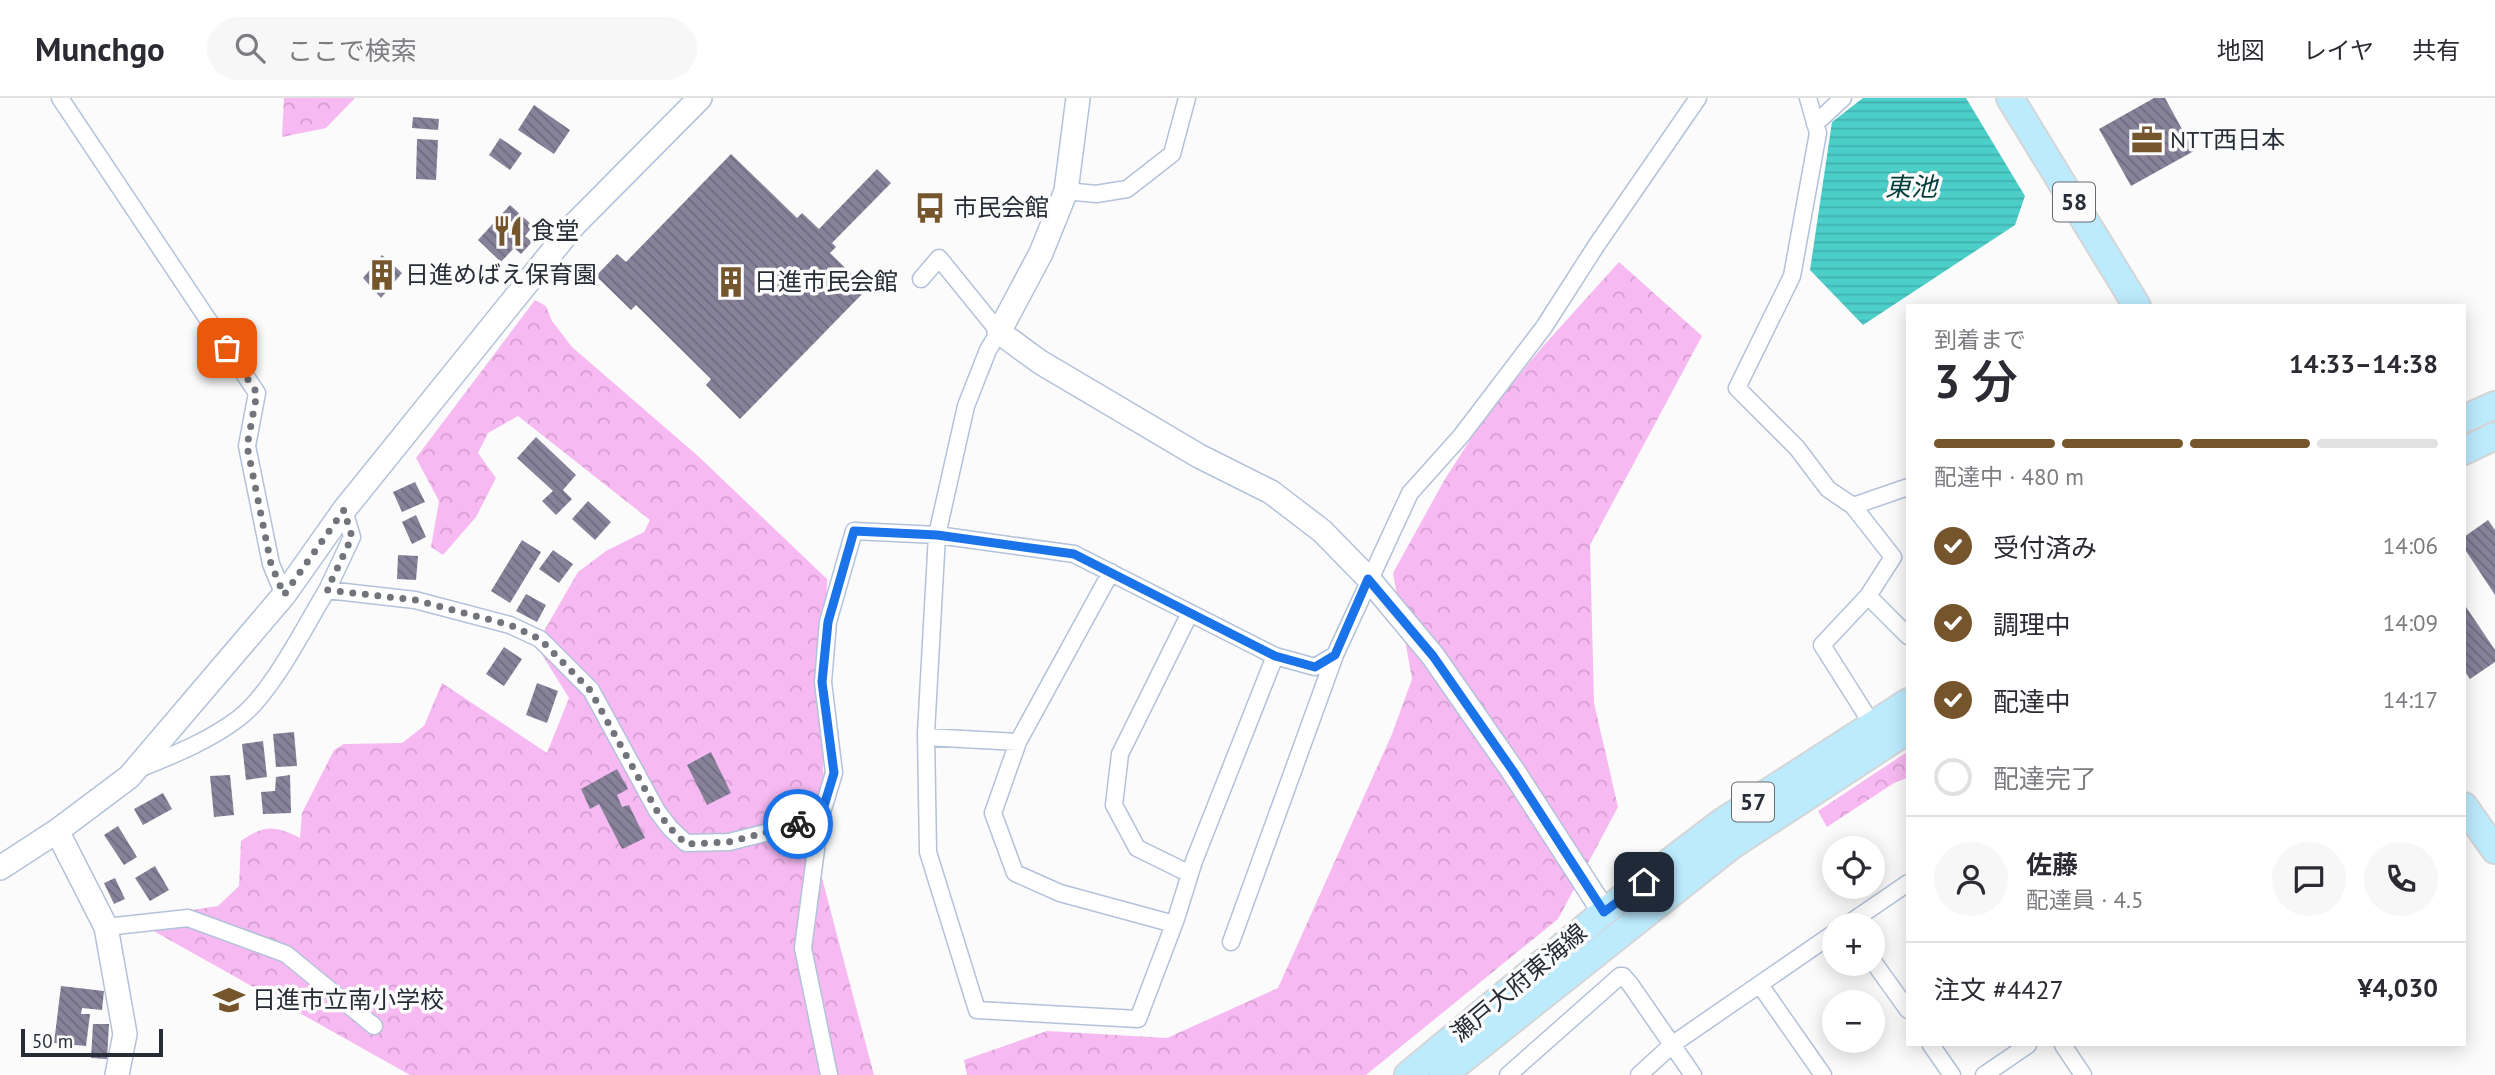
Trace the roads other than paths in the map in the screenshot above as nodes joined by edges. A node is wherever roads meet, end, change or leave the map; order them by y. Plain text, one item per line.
1 (60, 98) edge
2 (700, 98) edge
3 (1078, 98) edge
4 (1187, 98) edge
5 (1698, 98) edge
6 (1808, 98) edge
7 (1843, 98) edge
8 (2010, 98) edge
9 (1815, 124) junction
10 (1066, 191) junction
11 (921, 279) dead end
12 (2136, 304) edge
13 (999, 332) junction
14 (2495, 405) edge
15 (2466, 418) edge
16 (2495, 436) edge
17 (2466, 450) edge
18 (1906, 488) edge
19 (1853, 506) junction
20 (344, 510) junction
21 (937, 535) junction
22 (1111, 572) junction
23 (1368, 579) junction
24 (327, 590) junction
25 (284, 595) junction
26 (1868, 596) junction
27 (1190, 613) junction
28 (1906, 634) edge
29 (1335, 655) junction
30 (1275, 656) junction
31 (1906, 703) edge
32 (1872, 724) junction
33 (1906, 731) edge
34 (926, 737) junction
35 (1018, 742) junction
36 (134, 771) junction
37 (2466, 809) edge
38 (820, 819) junction
39 (57, 831) junction
40 (2495, 850) edge
41 (0, 868) edge
42 (1190, 874) junction
43 (1906, 884) edge
44 (1604, 912) junction
45 (1864, 913) edge
46 (1174, 924) junction
47 (106, 928) junction
48 (1822, 941) edge
49 (1231, 942) dead end
50 (1884, 976) edge
51 (1760, 985) junction
52 (1906, 1007) edge
53 (374, 1026) dead end
54 (1673, 1044) junction
55 (1932, 1046) edge
56 (2027, 1046) edge
57 (2064, 1046) edge
58 (117, 1075) edge
59 (829, 1075) edge
60 (1408, 1075) edge
61 (1443, 1075) edge
62 (1508, 1075) edge
63 (1639, 1075) edge
64 (1693, 1075) edge
65 (1823, 1075) edge
66 (1952, 1075) edge
67 (1984, 1075) edge
68 (2083, 1075) edge

1 - 25 street
2 - 20 street
3 - 10 street
4 - 10 street
5 - 23 street
6 - 9 street
7 - 9 street
8 - 12 main road, 58
9 - 19 street
10 - 13 street
11 - 13 street
13 - 21 street
13 - 23 street
14 - 15 main road
16 - 17 main road
18 - 19 street
19 - 26 street
20 - 24 street
20 - 25 street
21 - 22 street
21 - 34 street
21 - 38 street
22 - 27 street
22 - 35 street
23 - 29 street
23 - 44 street
24 - 36 street
24 - 38 street
25 - 36 street
26 - 28 street
26 - 32 street
27 - 30 street
27 - 42 street
29 - 30 street
29 - 49 street
30 - 42 street
31 - 32 main road, 瀬戸大府東海線 / 57
32 - 44 main road, 瀬戸大府東海線 / 57
33 - 61 main road, 瀬戸大府東海線 / 57
34 - 35 street
34 - 46 street
35 - 46 street
36 - 39 street
37 - 40 main road
38 - 59 street
39 - 41 street
39 - 47 street
42 - 46 street
43 - 45 street
44 - 60 main road, 瀬戸大府東海線 / 57
47 - 53 street
47 - 58 street
48 - 51 street
50 - 52 street
51 - 54 street
51 - 65 street
54 - 62 street
54 - 63 street
54 - 64 street
55 - 66 street
56 - 67 street
57 - 68 street

